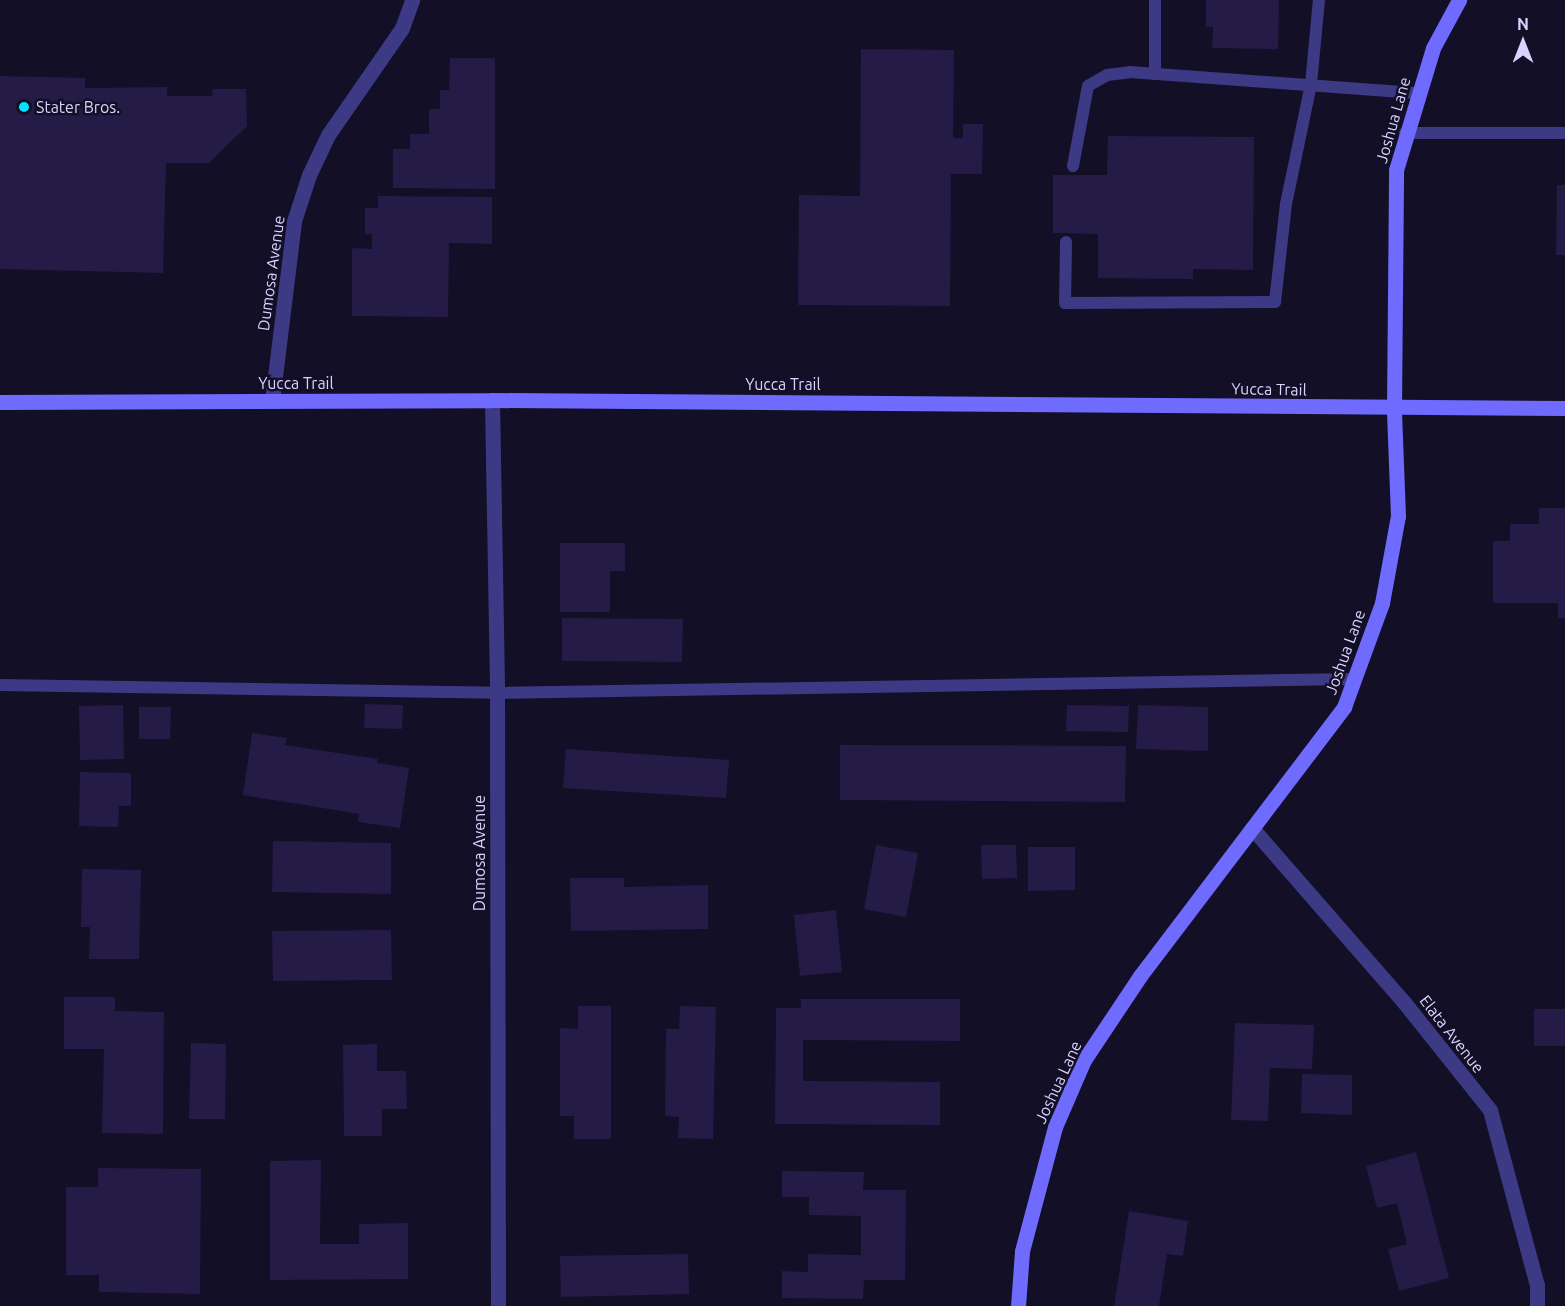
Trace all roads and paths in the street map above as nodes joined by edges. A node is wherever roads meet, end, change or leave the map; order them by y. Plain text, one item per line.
1 (412, 0) edge
2 (1155, 0) edge
3 (1319, 0) edge
4 (1459, 0) edge
5 (1155, 74) junction
6 (1311, 84) junction
7 (1418, 93) junction
8 (1405, 133) junction
9 (1565, 134) edge
10 (1072, 166) dead end
11 (1066, 242) dead end
12 (492, 400) junction
13 (272, 401) junction
14 (0, 402) edge
15 (1565, 408) edge
16 (1394, 410) junction
17 (1353, 679) junction
18 (0, 685) edge
19 (497, 693) junction
20 (1252, 828) junction
21 (498, 1306) edge
22 (1018, 1306) edge
23 (1537, 1306) edge

1 - 13 street, Dumosa Avenue
2 - 5 lane
3 - 6 lane
4 - 7 main road, Joshua Lane
5 - 6 lane
5 - 10 lane
6 - 7 lane
6 - 11 lane
7 - 8 main road, Joshua Lane
8 - 9 lane
8 - 16 main road, Joshua Lane
12 - 13 main road, Yucca Trail
12 - 16 main road, Yucca Trail
12 - 19 street, Dumosa Avenue
13 - 14 main road, Yucca Trail
15 - 16 main road, Yucca Trail
16 - 17 main road, Joshua Lane
17 - 19 lane
17 - 20 main road, Joshua Lane
18 - 19 lane
19 - 21 street, Dumosa Avenue
20 - 22 main road, Joshua Lane
20 - 23 street, Elata Avenue

